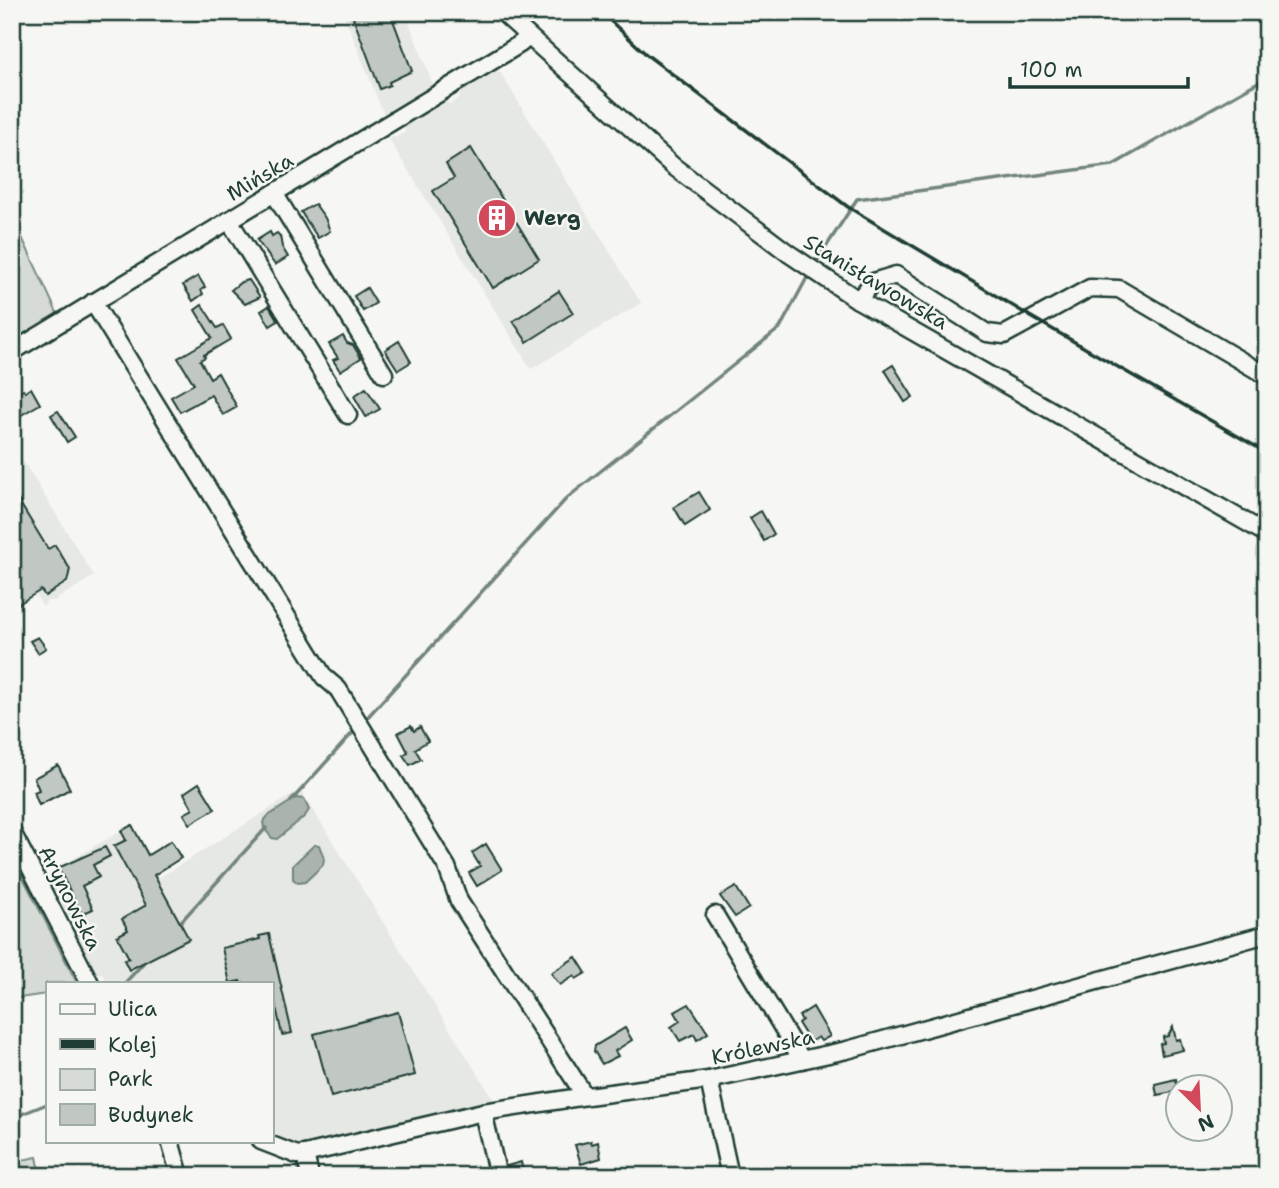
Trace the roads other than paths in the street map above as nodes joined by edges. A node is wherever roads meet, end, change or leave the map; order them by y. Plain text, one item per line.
1 (502, 12) edge
2 (528, 37) junction
3 (274, 193) junction
4 (229, 220) junction
5 (858, 300) junction
6 (93, 302) junction
7 (12, 352) edge
8 (384, 374) dead end
9 (1267, 376) edge
10 (348, 415) dead end
11 (1267, 534) edge
12 (12, 832) edge
13 (715, 915) dead end
14 (1267, 934) edge
15 (89, 982) edge
16 (802, 1060) junction
17 (709, 1080) junction
18 (585, 1096) junction
19 (483, 1112) junction
20 (170, 1142) edge
21 (264, 1142) edge
22 (305, 1154) junction
23 (180, 1176) edge
24 (310, 1176) edge
25 (498, 1176) edge
26 (730, 1176) edge

1 - 2 street, Stanisławowska
2 - 3 street, Mińska
2 - 5 street, Stanisławowska
3 - 4 street, Mińska
3 - 8 street
4 - 6 street, Mińska
4 - 10 street
5 - 9 street
5 - 11 street, Stanisławowska
6 - 7 street, Mińska
6 - 18 street
12 - 15 street, Arynowska
13 - 16 street
14 - 16 street, Królewska
16 - 17 street, Królewska
17 - 18 street, Królewska
17 - 26 street
18 - 19 street, Królewska
19 - 22 street, Królewska
19 - 25 street
20 - 23 street
21 - 22 street, Królewska
22 - 24 street

